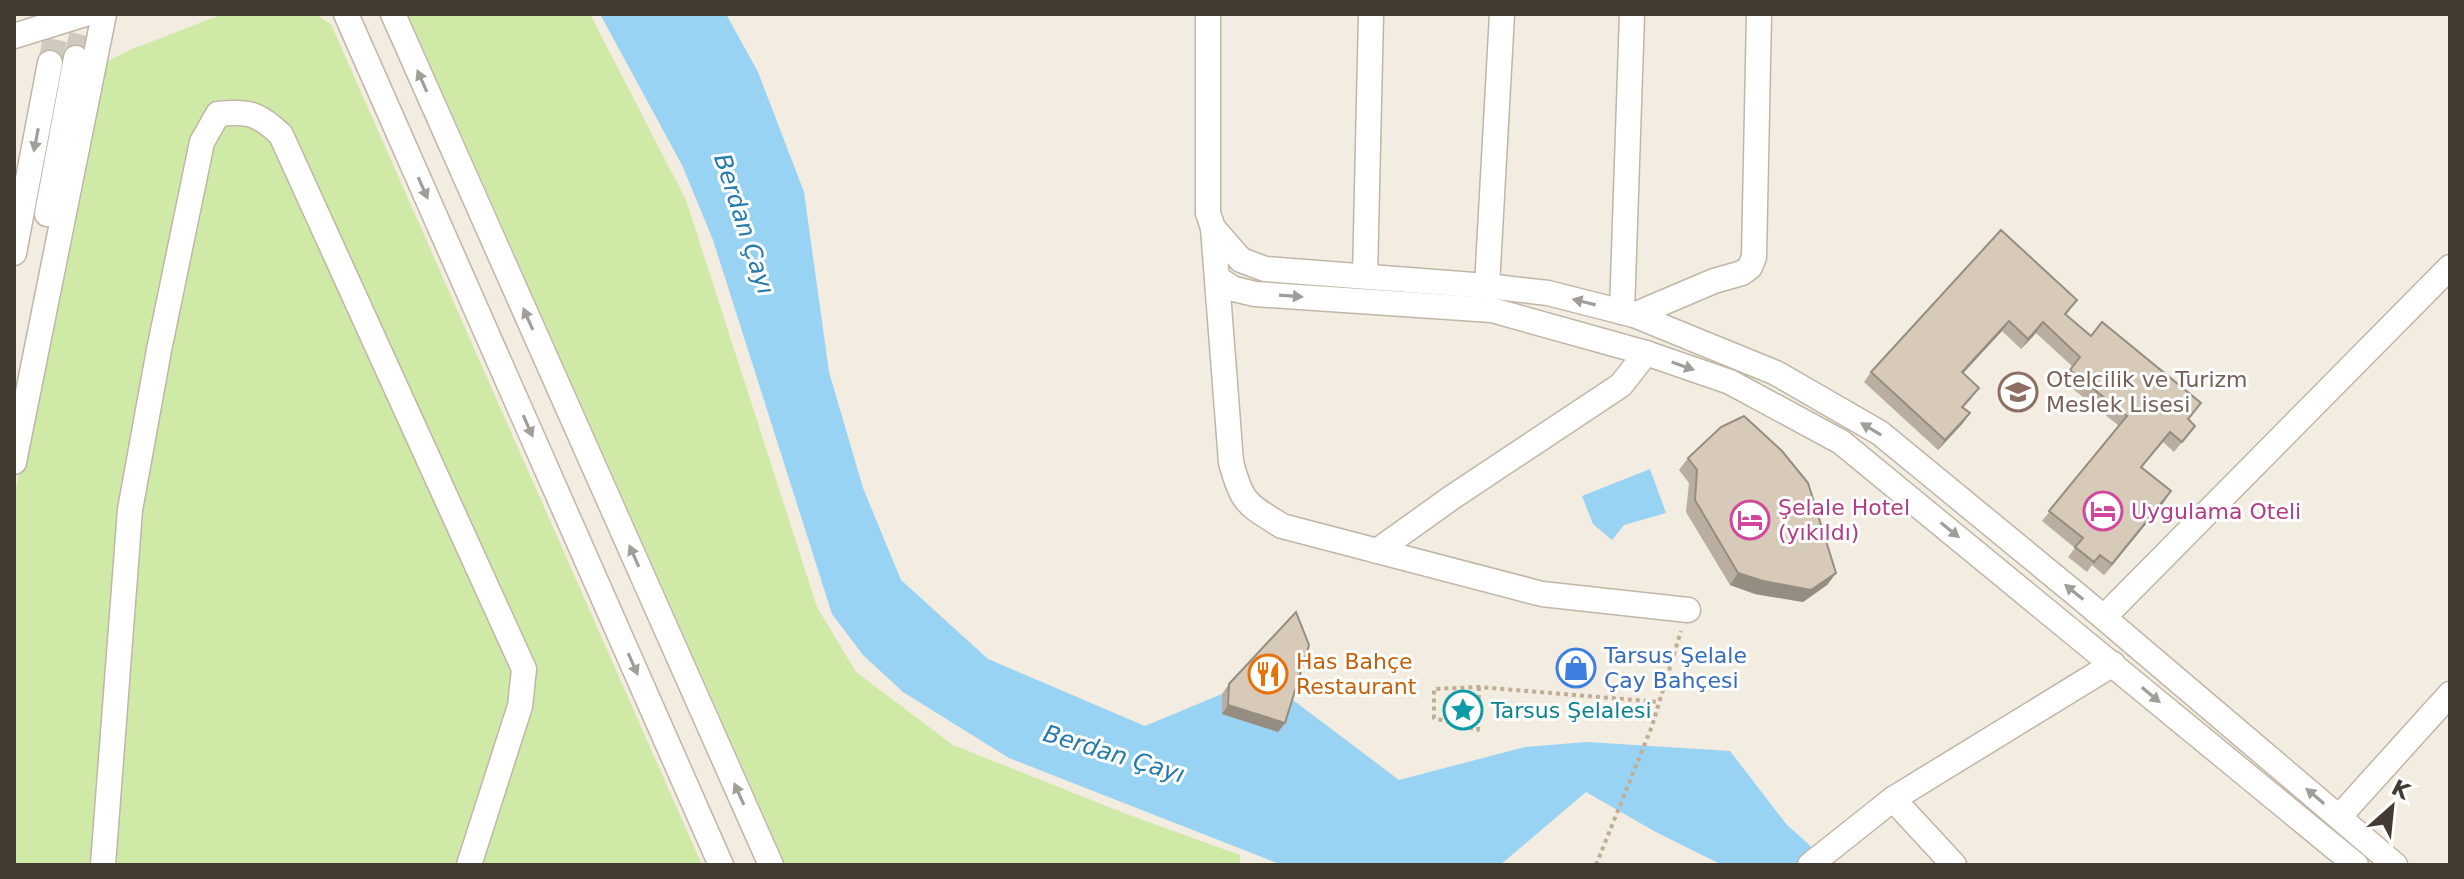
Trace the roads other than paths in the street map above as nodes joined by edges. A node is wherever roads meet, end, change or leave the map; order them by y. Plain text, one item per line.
1 (85, 14) edge
2 (104, 14) edge
3 (346, 14) edge
4 (393, 14) edge
5 (1208, 14) edge
6 (1371, 14) edge
7 (1502, 14) edge
8 (1632, 14) edge
9 (1759, 14) edge
10 (14, 36) edge
11 (76, 58) tunnel mouth
12 (50, 63) tunnel mouth
13 (1213, 228) junction
14 (14, 253) edge
15 (2450, 267) edge
16 (1365, 276) junction
17 (1217, 278) junction
18 (1487, 286) junction
19 (1628, 313) junction
20 (1646, 353) junction
21 (14, 389) edge
22 (14, 462) edge
23 (1377, 551) junction
24 (1688, 610) road end
25 (2104, 617) junction
26 (2113, 664) junction
27 (2450, 694) edge
28 (1893, 799) junction
29 (2339, 817) junction
30 (1819, 858) edge
31 (103, 865) edge
32 (469, 865) edge
33 (721, 865) edge
34 (771, 865) edge
35 (1954, 865) edge
36 (2356, 865) edge
37 (2395, 865) edge

1 - 10 street
2 - 22 street
3 -> 33 street
34 -> 4 street
5 - 13 street
6 - 16 street
7 - 18 street
8 - 19 street
9 - 19 street
11 - 21 street
12 -> 14 street
13 - 16 street
13 - 17 street
15 - 25 street
16 - 18 street
17 -> 20 street
17 - 23 street
19 -> 18 street
25 -> 19 street
20 - 23 street
20 -> 26 street
23 - 24 street
29 -> 25 street
26 - 28 street
26 -> 36 street
27 - 29 street
28 - 30 street
28 - 35 street
29 - 37 street
31 - 32 street

